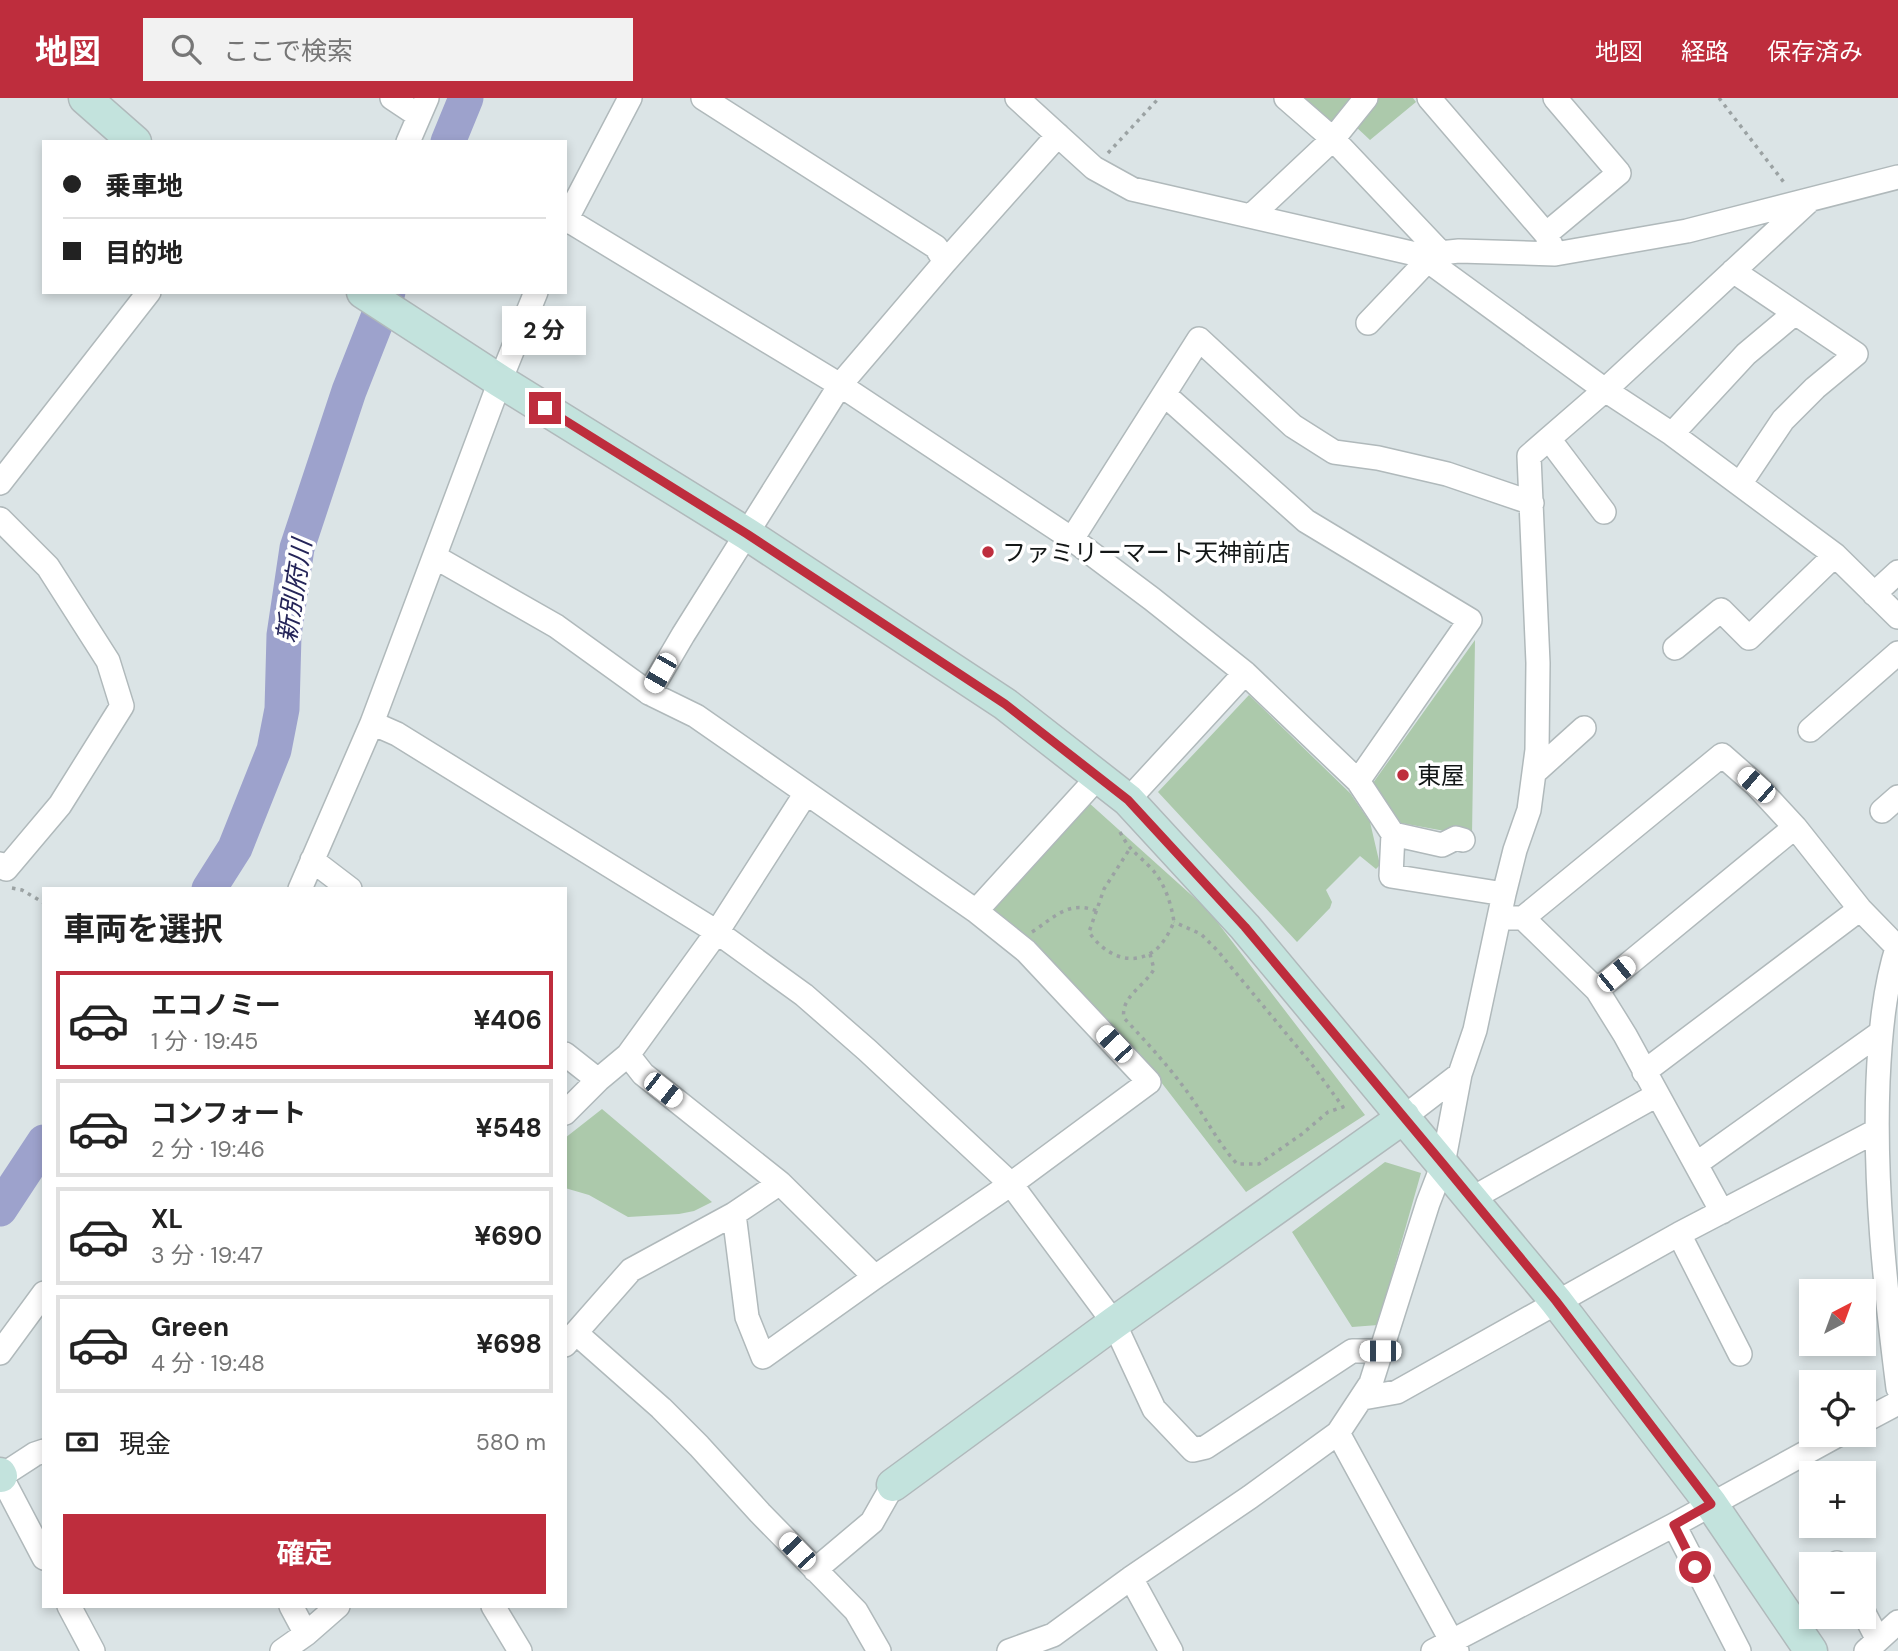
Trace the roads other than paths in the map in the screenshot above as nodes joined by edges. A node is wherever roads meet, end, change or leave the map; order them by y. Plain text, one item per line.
1 (85, 98) edge
2 (392, 98) edge
3 (630, 98) edge
4 (703, 98) edge
5 (1017, 98) edge
6 (1286, 98) edge
7 (1366, 98) edge
8 (1429, 98) edge
9 (1555, 98) edge
10 (423, 107) edge
11 (1058, 135) junction
12 (1333, 139) junction
13 (133, 140) edge
14 (409, 140) edge
15 (1898, 177) edge
16 (1805, 202) junction
17 (1252, 215) junction
18 (567, 218) edge
19 (567, 221) edge
20 (1551, 244) junction
21 (1429, 256) junction
22 (945, 262) junction
23 (1733, 271) junction
24 (147, 294) edge
25 (366, 294) edge
26 (535, 294) edge
27 (1795, 313) junction
28 (1367, 323) dead end
29 (500, 381) junction
30 (840, 385) junction
31 (1605, 390) junction
32 (1165, 395) junction
33 (1672, 434) junction
34 (1549, 439) junction
35 (0, 483) edge
36 (1740, 484) junction
37 (1532, 503) junction
38 (1604, 512) dead end
39 (0, 519) edge
40 (747, 534) junction
41 (1072, 539) junction
42 (1835, 555) junction
43 (435, 557) junction
44 (1898, 572) edge
45 (1874, 594) junction
46 (1898, 617) edge
47 (1675, 648) dead end
48 (1898, 653) edge
49 (1245, 674) junction
50 (649, 693) junction
51 (372, 723) junction
52 (1584, 728) dead end
53 (1810, 730) dead end
54 (1534, 773) junction
55 (1098, 776) junction
56 (1358, 781) junction
57 (806, 793) junction
58 (1124, 815) junction
59 (1795, 827) junction
60 (1393, 834) junction
61 (1463, 840) dead end
62 (312, 860) junction
63 (2, 875) edge
64 (301, 887) edge
65 (347, 887) edge
66 (1504, 894) junction
67 (1860, 909) junction
68 (976, 911) junction
69 (1512, 918) junction
70 (717, 932) junction
71 (1897, 946) edge
72 (1894, 979) edge
73 (1597, 990) junction
74 (1880, 1033) junction
75 (628, 1055) junction
76 (567, 1056) edge
77 (1644, 1072) junction
78 (1460, 1074) junction
79 (598, 1080) junction
80 (1657, 1096) junction
81 (567, 1111) edge
82 (1404, 1117) junction
83 (1876, 1131) junction
84 (1443, 1164) junction
85 (1696, 1164) junction
86 (780, 1183) junction
87 (1012, 1185) junction
88 (1471, 1199) junction
89 (1722, 1212) junction
90 (734, 1214) junction
91 (1679, 1234) junction
92 (875, 1277) junction
93 (42, 1296) edge
94 (1556, 1301) junction
95 (1114, 1323) junction
96 (570, 1339) edge
97 (1380, 1351) junction
98 (0, 1353) edge
99 (1740, 1354) dead end
100 (1898, 1388) edge
101 (1363, 1398) junction
102 (1898, 1403) edge
103 (1876, 1415) edge
104 (1338, 1433) junction
105 (1816, 1447) edge
106 (42, 1452) edge
107 (2, 1483) edge
108 (893, 1485) joint
109 (1711, 1504) junction
110 (1674, 1525) junction
111 (42, 1554) edge
112 (815, 1570) junction
113 (1131, 1578) junction
114 (70, 1608) edge
115 (292, 1608) edge
116 (336, 1608) edge
117 (494, 1608) edge
118 (1898, 1622) edge
119 (306, 1634) junction
120 (1872, 1645) edge
121 (1447, 1648) edge
122 (93, 1651) edge
123 (282, 1651) edge
124 (520, 1651) edge
125 (878, 1651) edge
126 (1009, 1651) edge
127 (1171, 1651) edge
128 (1739, 1651) edge
129 (1811, 1651) edge

1 - 13 street
2 - 10 street
3 - 18 street
4 - 22 street
5 - 11 street
6 - 12 street
7 - 12 street
8 - 20 street
9 - 20 street
10 - 14 street
11 - 17 street
11 - 22 street
12 - 17 street
12 - 21 street
15 - 16 street
16 - 20 street
16 - 23 street
17 - 21 street
19 - 30 street
20 - 21 street
21 - 28 street
21 - 31 street
22 - 30 street
23 - 27 street
23 - 31 street
24 - 35 street
25 - 29 street
26 - 29 street
27 - 33 street
27 - 36 street
29 - 40 street
29 - 43 street
30 - 40 street
30 - 41 street
31 - 33 street
31 - 34 street
32 - 37 street
32 - 41 street
32 - 56 street
33 - 36 street
34 - 37 street
34 - 38 street
36 - 42 street
37 - 54 street
39 - 63 street
40 - 50 street
40 - 55 street
41 - 49 street
42 - 45 street
42 - 47 street
43 - 50 street
43 - 51 street
44 - 45 street
45 - 46 street
48 - 53 street
49 - 56 street
49 - 58 street
50 - 57 street
51 - 62 street
51 - 70 street
52 - 54 street
54 - 66 street
55 - 58 street
55 - 68 street
56 - 60 street
57 - 68 street
57 - 70 street
58 - 82 street
59 - 67 street
59 - 69 street
59 - 73 street
60 - 61 street
60 - 66 street
62 - 64 street
62 - 65 street
66 - 69 street
67 - 71 street
67 - 77 street
68 - 87 street
69 - 73 street
69 - 78 street
70 - 75 street
70 - 87 street
71 - 72 street
72 - 74 street
73 - 77 street
74 - 83 street
74 - 85 street
75 - 79 street
75 - 86 street
76 - 79 street
77 - 80 street
78 - 82 street
78 - 84 street
79 - 81 street
80 - 85 street
80 - 88 street
82 - 84 street
82 - 95 street
83 - 89 street
83 - 100 street
84 - 88 street
84 - 97 street
85 - 89 street
86 - 90 street
86 - 92 street
87 - 92 street
87 - 95 street
88 - 94 street
89 - 91 street
90 - 92 street
90 - 96 street
91 - 94 street
91 - 99 street
93 - 98 street
94 - 101 street
94 - 109 street
95 - 97 street
95 - 108 street
96 - 112 street
97 - 101 street
101 - 104 street
102 - 103 street
104 - 113 street
104 - 121 street
105 - 109 street
106 - 107 street
107 - 111 street
108 - 112 street
109 - 110 street
109 - 129 street
110 - 121 street
110 - 128 street
112 - 125 street
113 - 126 street
113 - 127 street
114 - 122 street
115 - 119 street
116 - 119 street
117 - 124 street
118 - 120 street
119 - 123 street

